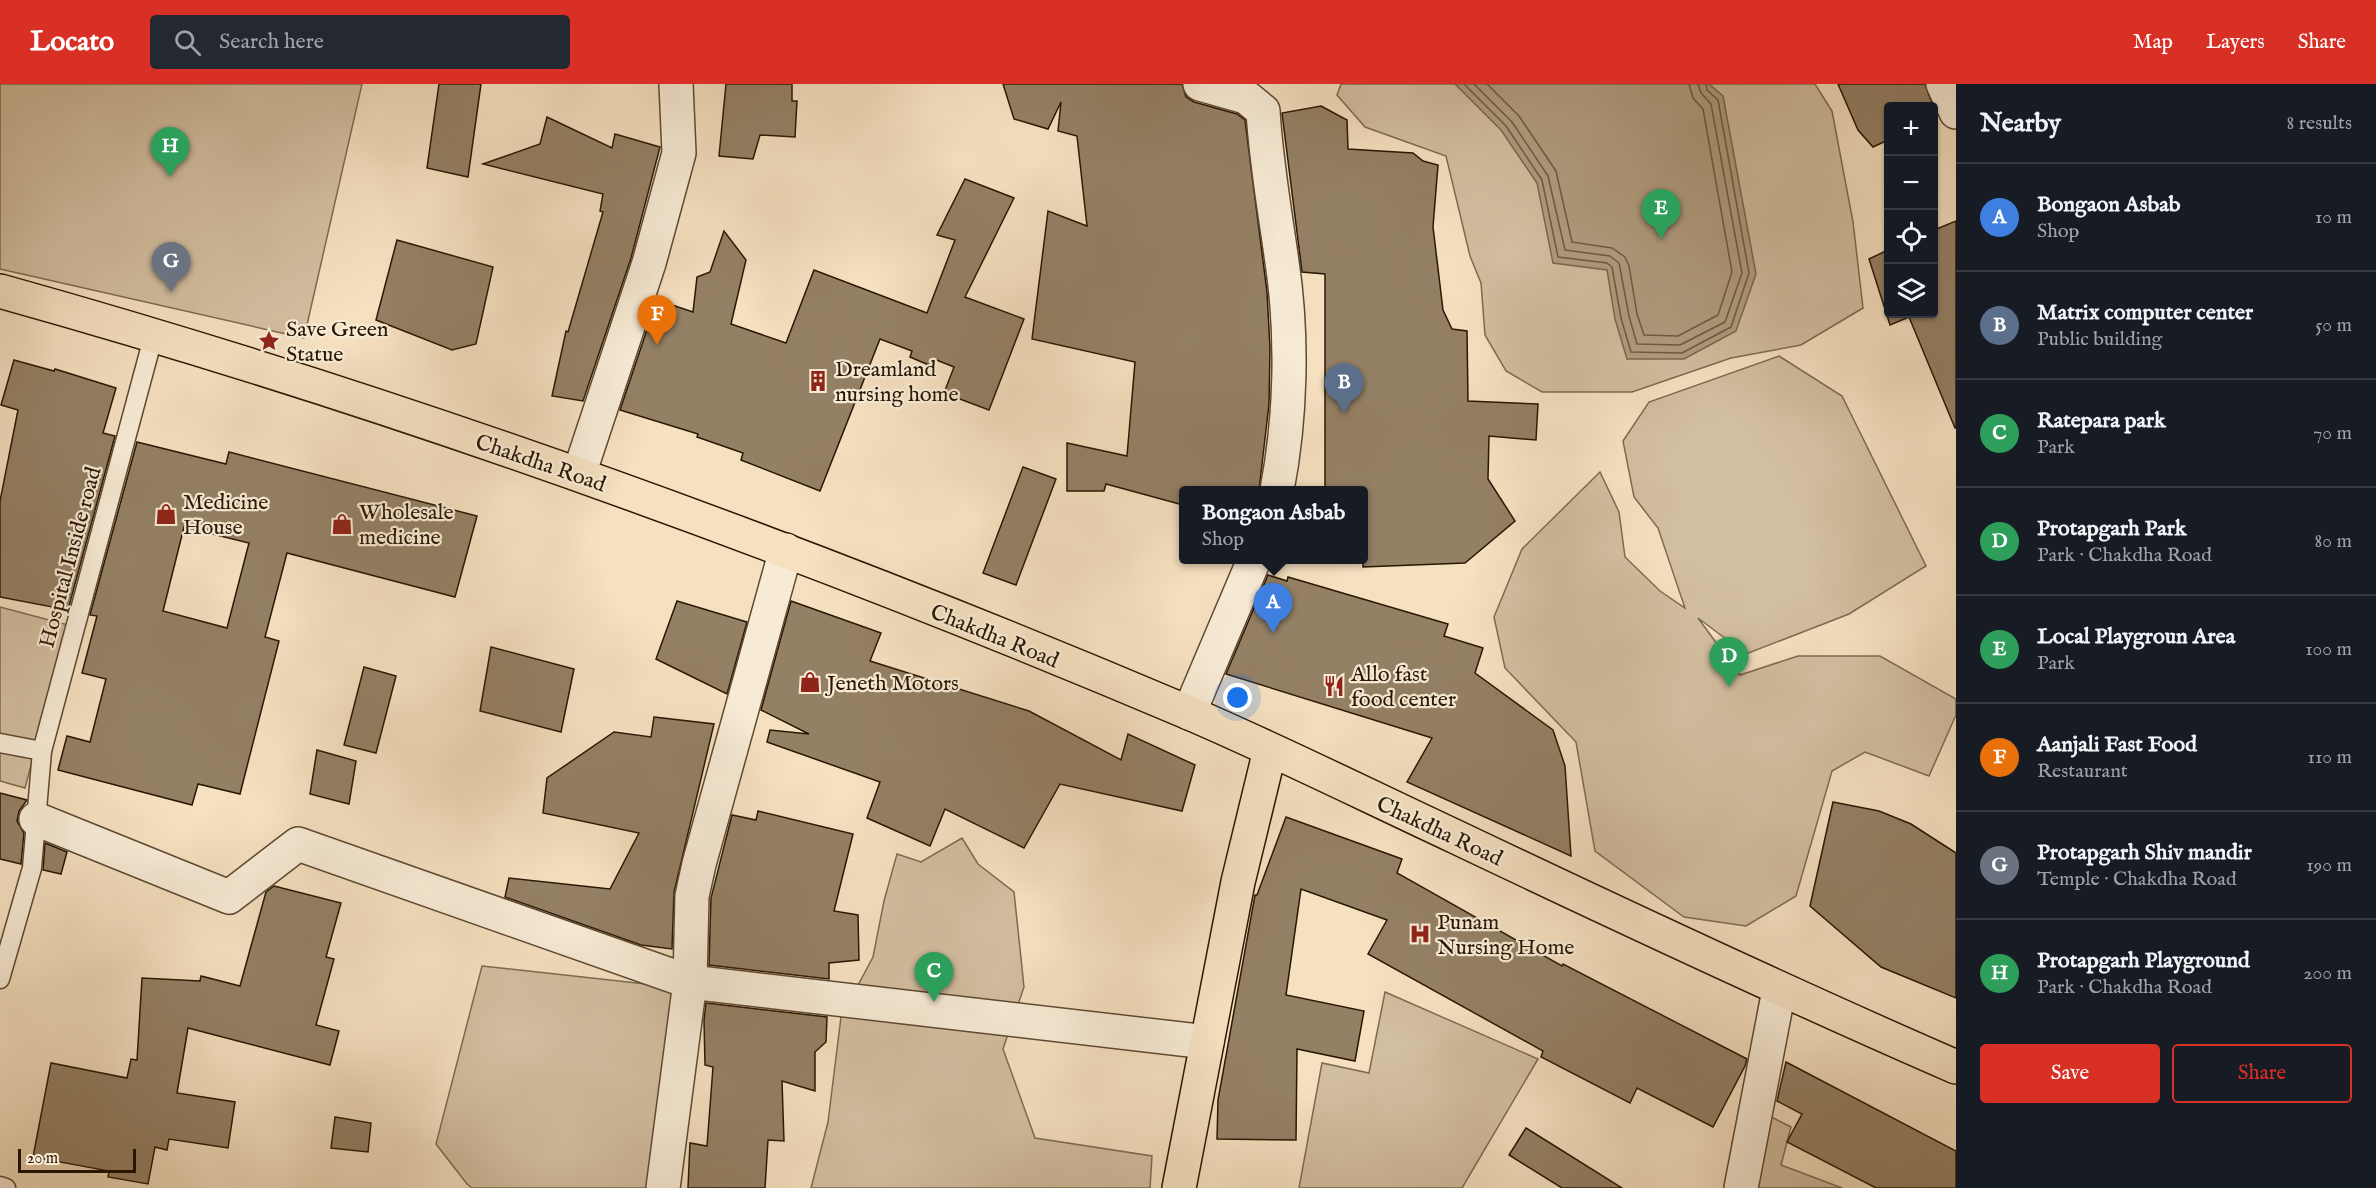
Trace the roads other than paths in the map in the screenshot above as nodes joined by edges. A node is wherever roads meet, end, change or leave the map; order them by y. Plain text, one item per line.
1 (676, 84) edge
2 (1200, 84) edge
3 (1943, 84) edge
4 (1956, 112) edge
5 (0, 291) edge
6 (154, 334) junction
7 (579, 474) junction
8 (1278, 486) edge
9 (786, 550) junction
10 (1252, 564) edge
11 (1189, 713) junction
12 (0, 743) edge
13 (1270, 750) junction
14 (42, 751) junction
15 (36, 819) junction
16 (0, 979) edge
17 (690, 982) junction
18 (1779, 990) junction
19 (1207, 1042) junction
20 (1956, 1067) edge
21 (0, 1186) edge
22 (6, 1188) edge
23 (663, 1188) edge
24 (1179, 1188) edge
25 (1741, 1188) edge

1 - 7 street
2 - 8 street
3 - 4 street
5 - 6 main road, Chakdha Road
6 - 7 main road, Chakdha Road
6 - 14 lane, Hospital Inside road
7 - 9 main road, Chakdha Road
9 - 11 main road, Chakdha Road
9 - 17 street
10 - 11 street
11 - 13 main road, Chakdha Road
12 - 14 lane
13 - 18 main road, Chakdha Road
13 - 19 main road
14 - 15 lane, Hospital Inside road
15 - 16 lane, Hospital Inside road
15 - 17 street
17 - 19 street
17 - 23 street
18 - 20 main road, Chakdha Road
18 - 25 street
19 - 24 main road
21 - 22 lane

